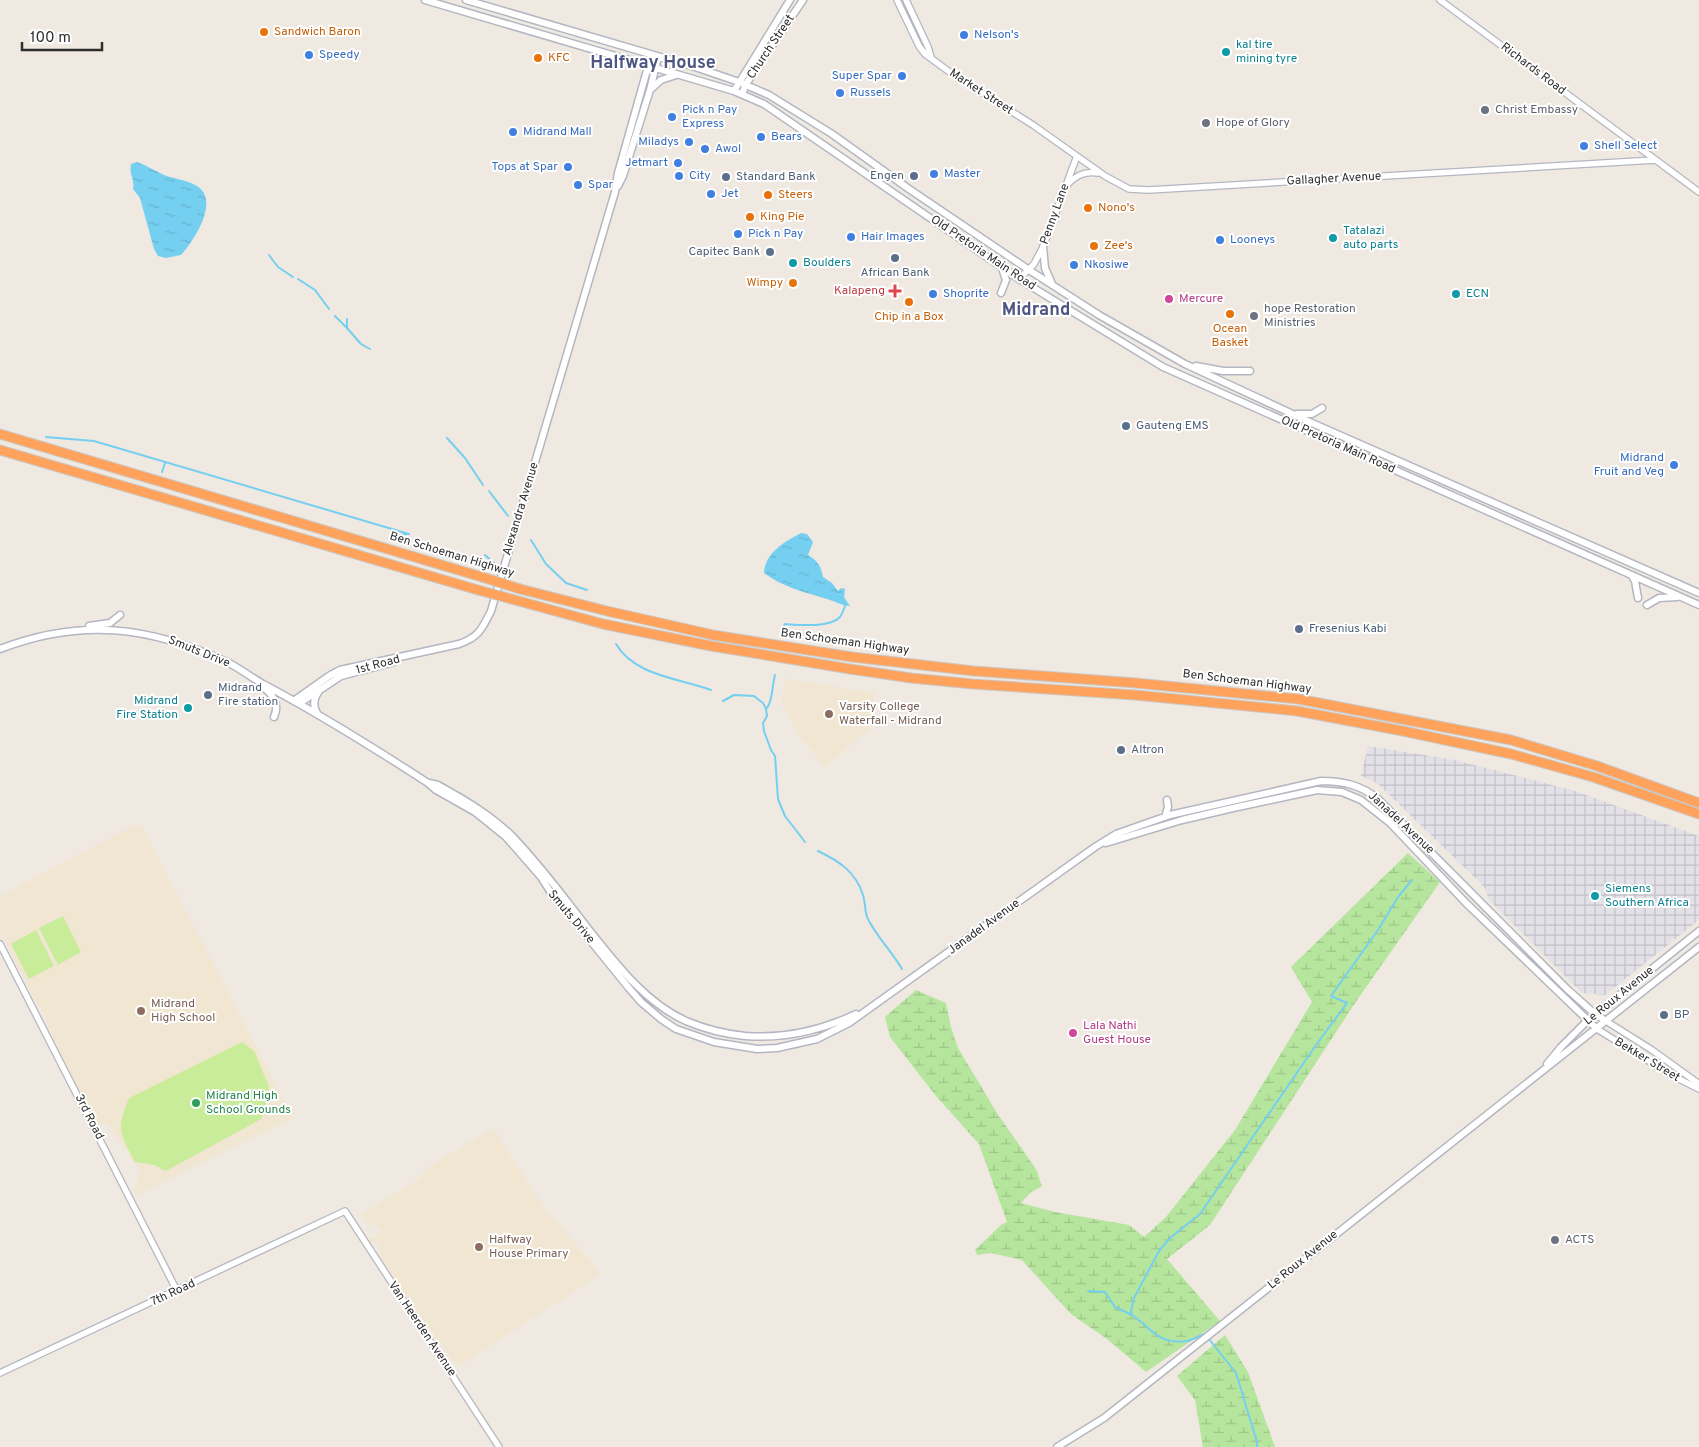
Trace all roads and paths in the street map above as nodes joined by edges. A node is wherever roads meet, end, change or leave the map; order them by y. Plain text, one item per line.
1 (425, 0) edge
2 (466, 0) edge
3 (790, 0) edge
4 (803, 0) edge
5 (897, 0) edge
6 (906, 0) edge
7 (1440, 0) edge
8 (478, 2) edge
9 (655, 56) junction
10 (931, 57) junction
11 (652, 67) junction
12 (680, 75) junction
13 (743, 83) junction
14 (650, 90) junction
15 (734, 92) junction
16 (742, 94) junction
17 (1033, 125) joint
18 (1077, 156) junction
19 (1655, 160) junction
20 (1105, 176) junction
21 (1064, 189) junction
22 (615, 192) junction
23 (1699, 192) edge
24 (1043, 248) junction
25 (1002, 267) junction
26 (1029, 270) junction
27 (1019, 279) junction
28 (1052, 284) junction
29 (1001, 293) dead end
30 (1185, 364) junction
31 (1250, 371) dead end
32 (1322, 408) dead end
33 (1288, 412) junction
34 (0, 434) edge
35 (0, 450) edge
36 (1632, 575) junction
37 (1699, 593) edge
38 (1638, 598) dead end
39 (1684, 598) junction
40 (1647, 605) dead end
41 (1699, 605) edge
42 (120, 615) dead end
43 (71, 631) junction
44 (0, 649) edge
45 (410, 656) junction
46 (255, 680) junction
47 (321, 688) junction
48 (297, 702) junction
49 (317, 713) junction
50 (274, 717) dead end
51 (428, 783) junction
52 (1167, 800) dead end
53 (1699, 803) edge
54 (1699, 814) edge
55 (1165, 817) junction
56 (1095, 847) junction
57 (1699, 931) edge
58 (0, 944) edge
59 (1699, 947) edge
60 (873, 1006) junction
61 (1595, 1014) junction
62 (1587, 1021) junction
63 (1606, 1021) junction
64 (1597, 1029) junction
65 (722, 1032) joint
66 (718, 1043) joint
67 (1545, 1067) junction
68 (1699, 1084) edge
69 (1699, 1089) edge
70 (345, 1212) joint
71 (177, 1291) junction
72 (0, 1373) edge
73 (499, 1447) edge
74 (1057, 1447) edge

1 - 11 main road, Old Pretoria Main Road
2 - 8 main road, Old Pretoria Main Road
3 - 13 main road, Church Street
4 - 13 main road, Church Street
5 - 10 street, Market Street
6 - 10 street
7 - 19 street, Richards Road
8 - 9 main road, Old Pretoria Main Road
9 - 11 main road, Alexandra Avenue
9 - 13 main road, Old Pretoria Main Road
10 - 17 street, Market Street
11 - 12 main road, Old Pretoria Main Road
11 - 14 main road, Alexandra Avenue
11 - 22 main road, Alexandra Avenue
12 - 14 main road
12 - 15 main road, Old Pretoria Main Road
13 - 15 main road, Church Street
13 - 16 main road, Church Street
13 - 26 main road, Old Pretoria Main Road
14 - 22 main road, Alexandra Avenue
15 - 16 main road, Old Pretoria Main Road
16 - 25 main road, Old Pretoria Main Road
17 - 18 street, Gallagher Avenue
18 - 20 street, Gallagher Avenue
18 - 21 street, Penny Lane
19 - 20 street, Gallagher Avenue
19 - 23 street, Richards Road
20 - 21 street
21 - 24 street, Penny Lane
22 - 45 main road, Alexandra Avenue
24 - 26 street, Penny Lane
24 - 28 main road
25 - 27 main road, Old Pretoria Main Road
25 - 29 main road
26 - 27 street, Penny Lane
26 - 28 main road, Old Pretoria Main Road
27 - 36 main road, Old Pretoria Main Road
28 - 30 main road, Old Pretoria Main Road
30 - 31 main road
30 - 33 main road, Old Pretoria Main Road
32 - 33 main road
33 - 37 main road, Old Pretoria Main Road
34 - 53 highway, Ben Schoeman Highway, bridge
35 - 54 highway, Ben Schoeman Highway, bridge
36 - 38 main road
36 - 39 main road, Old Pretoria Main Road
39 - 40 main road
39 - 41 main road, Old Pretoria Main Road
42 - 43 main road
43 - 44 main road, Smuts Drive
43 - 46 main road, Smuts Drive
45 - 47 main road, 1st Road
45 - 48 main road, Alexandra Avenue
46 - 48 main road, Smuts Drive
46 - 50 main road
47 - 48 main road
47 - 49 main road
48 - 49 main road, Smuts Drive
49 - 51 main road, Smuts Drive
51 - 65 main road, Smuts Drive
51 - 66 main road, Smuts Drive
52 - 55 main road
55 - 56 main road, Janadel Avenue
55 - 61 main road, Janadel Avenue
56 - 60 main road, Janadel Avenue
56 - 62 main road, Janadel Avenue
57 - 61 main road, Le Roux Avenue
58 - 71 street, 3rd Road
59 - 63 main road, Le Roux Avenue
60 - 65 main road, Janadel Avenue
60 - 66 main road, Janadel Avenue
61 - 62 main road, Le Roux Avenue
61 - 63 main road, Janadel Avenue
62 - 64 main road, Janadel Avenue
62 - 67 main road, Le Roux Avenue
63 - 64 main road, Le Roux Avenue
63 - 68 street, Bekker Street
64 - 67 main road, Le Roux Avenue
64 - 69 street, Bekker Street
67 - 74 main road, Le Roux Avenue
70 - 71 street, 7th Road
70 - 73 street, Van Heerden Avenue
71 - 72 street, 7th Road

